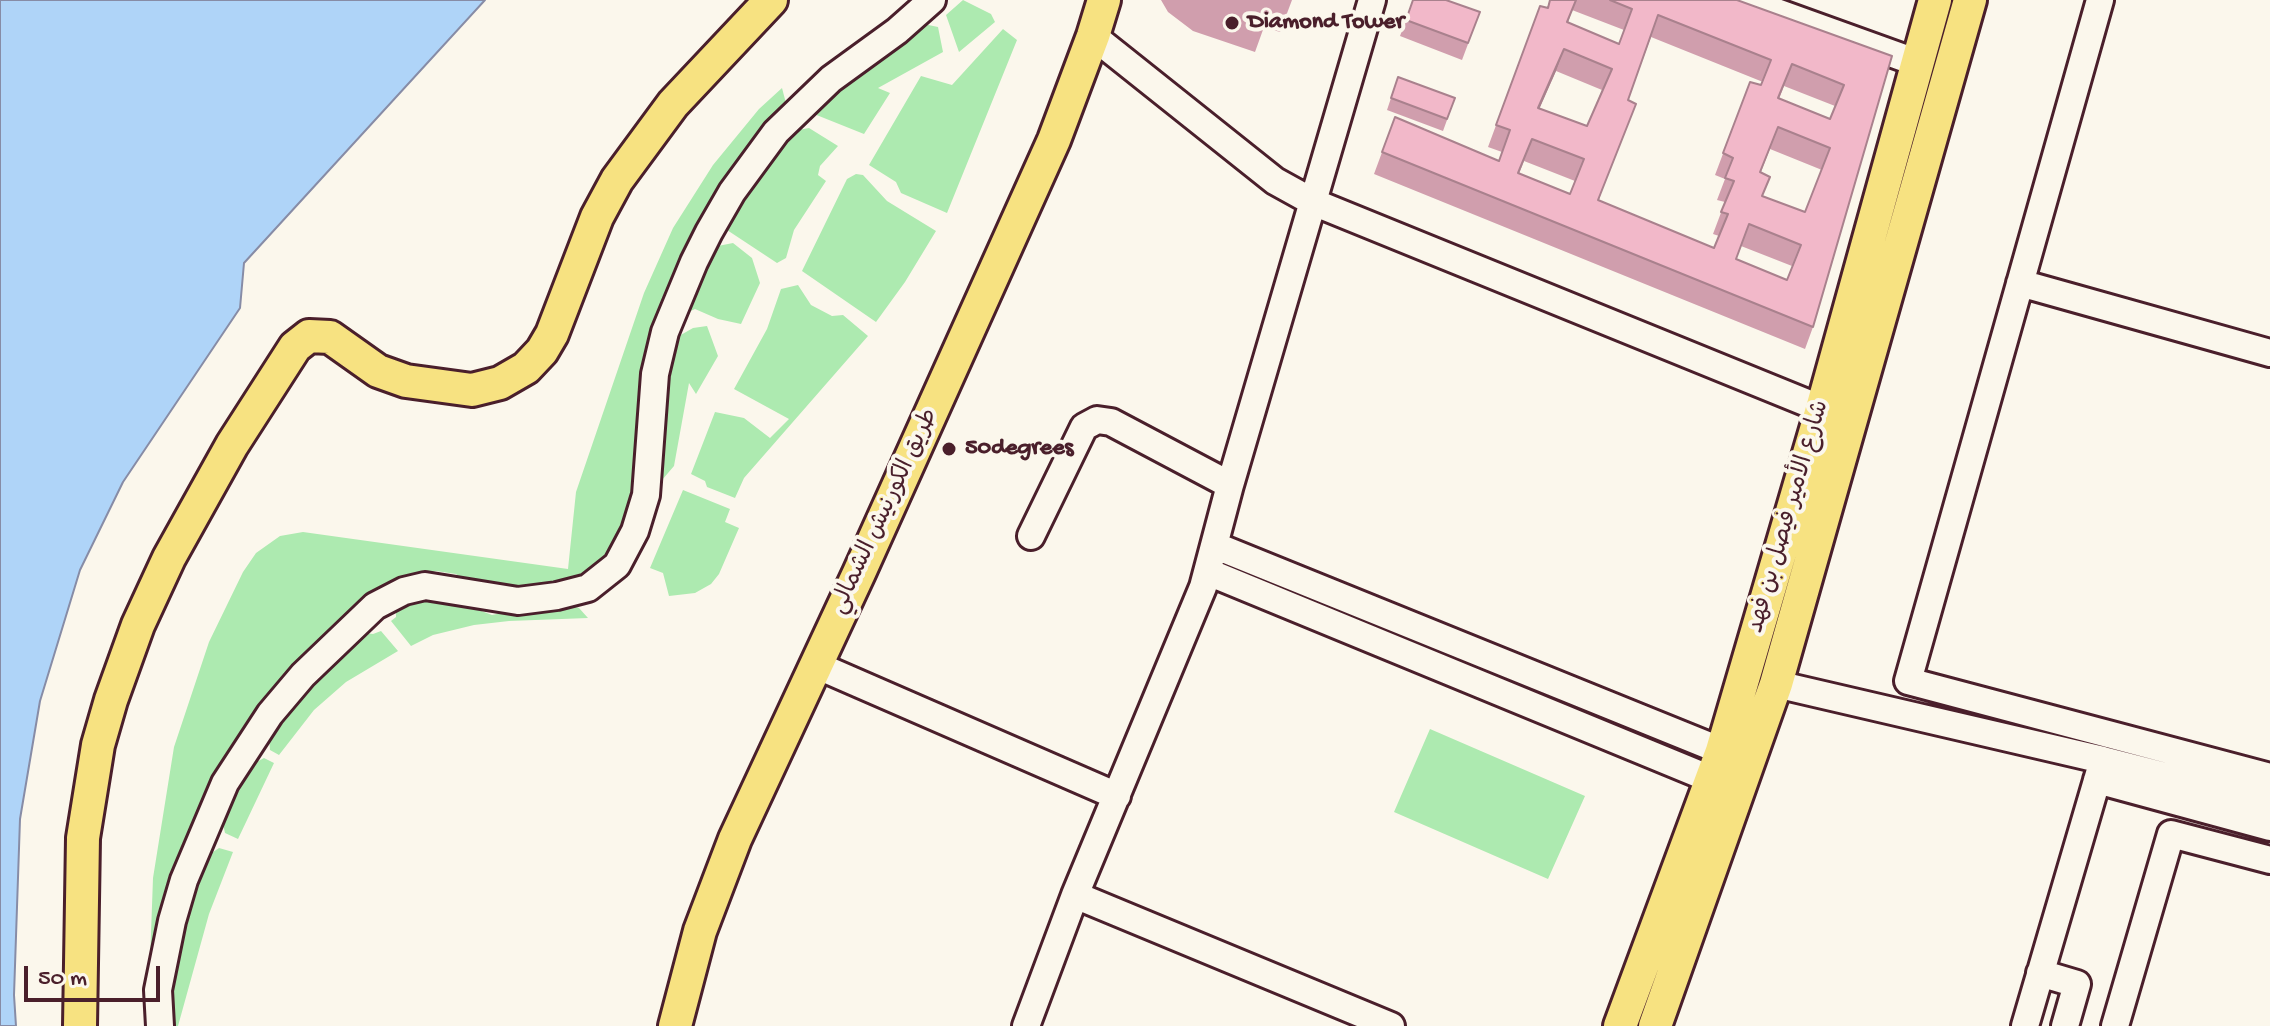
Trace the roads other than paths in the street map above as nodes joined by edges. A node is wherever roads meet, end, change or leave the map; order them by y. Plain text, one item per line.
1 (771, 0) edge
2 (932, 0) edge
3 (1104, 0) edge
4 (1372, 0) edge
5 (1743, 0) edge
6 (1935, 0) edge
7 (1970, 0) edge
8 (2100, 0) edge
9 (1093, 36) junction
10 (1918, 63) junction
11 (1313, 202) junction
12 (2020, 283) junction
13 (2270, 353) edge
14 (1822, 409) junction
15 (1230, 485) junction
16 (1031, 536) dead end
17 (1216, 546) junction
18 (1208, 572) junction
19 (816, 665) junction
20 (1776, 684) junction
21 (1717, 766) junction
22 (2100, 770) junction
23 (2270, 777) edge
24 (1117, 796) junction
25 (2270, 803) edge
26 (2270, 827) edge
27 (2270, 860) edge
28 (1075, 895) junction
29 (2040, 973) junction
30 (80, 1026) edge
31 (160, 1026) edge
32 (675, 1026) edge
33 (1026, 1026) edge
34 (1391, 1026) edge
35 (1620, 1026) edge
36 (1655, 1026) edge
37 (2025, 1026) edge
38 (2065, 1026) edge
39 (2115, 1026) edge

1 - 30 main road
2 - 31 street
3 - 9 main road, طريق الكورنيش الشمالي
4 - 11 street
5 - 10 street
6 - 10 main road, شارع الأمير فيصل بن فهد
7 - 20 main road, شارع الأمير فيصل بن فهد
8 - 12 street
9 - 11 street
9 - 19 main road, طريق الكورنيش الشمالي
10 - 14 main road, شارع الأمير فيصل بن فهد
11 - 14 street
11 - 15 street
12 - 13 street
12 - 23 street
14 - 21 main road, شارع الأمير فيصل بن فهد
15 - 16 street
15 - 17 street
17 - 18 street
17 - 21 street
18 - 21 street
18 - 24 street
19 - 24 street
19 - 32 main road, طريق الكورنيش الشمالي
20 - 22 street
20 - 36 main road, شارع الأمير فيصل بن فهد
21 - 35 main road, شارع الأمير فيصل بن فهد
22 - 25 street
22 - 26 street
22 - 29 street
24 - 28 street
27 - 39 street
28 - 33 street
28 - 34 street
29 - 37 street
29 - 38 street

